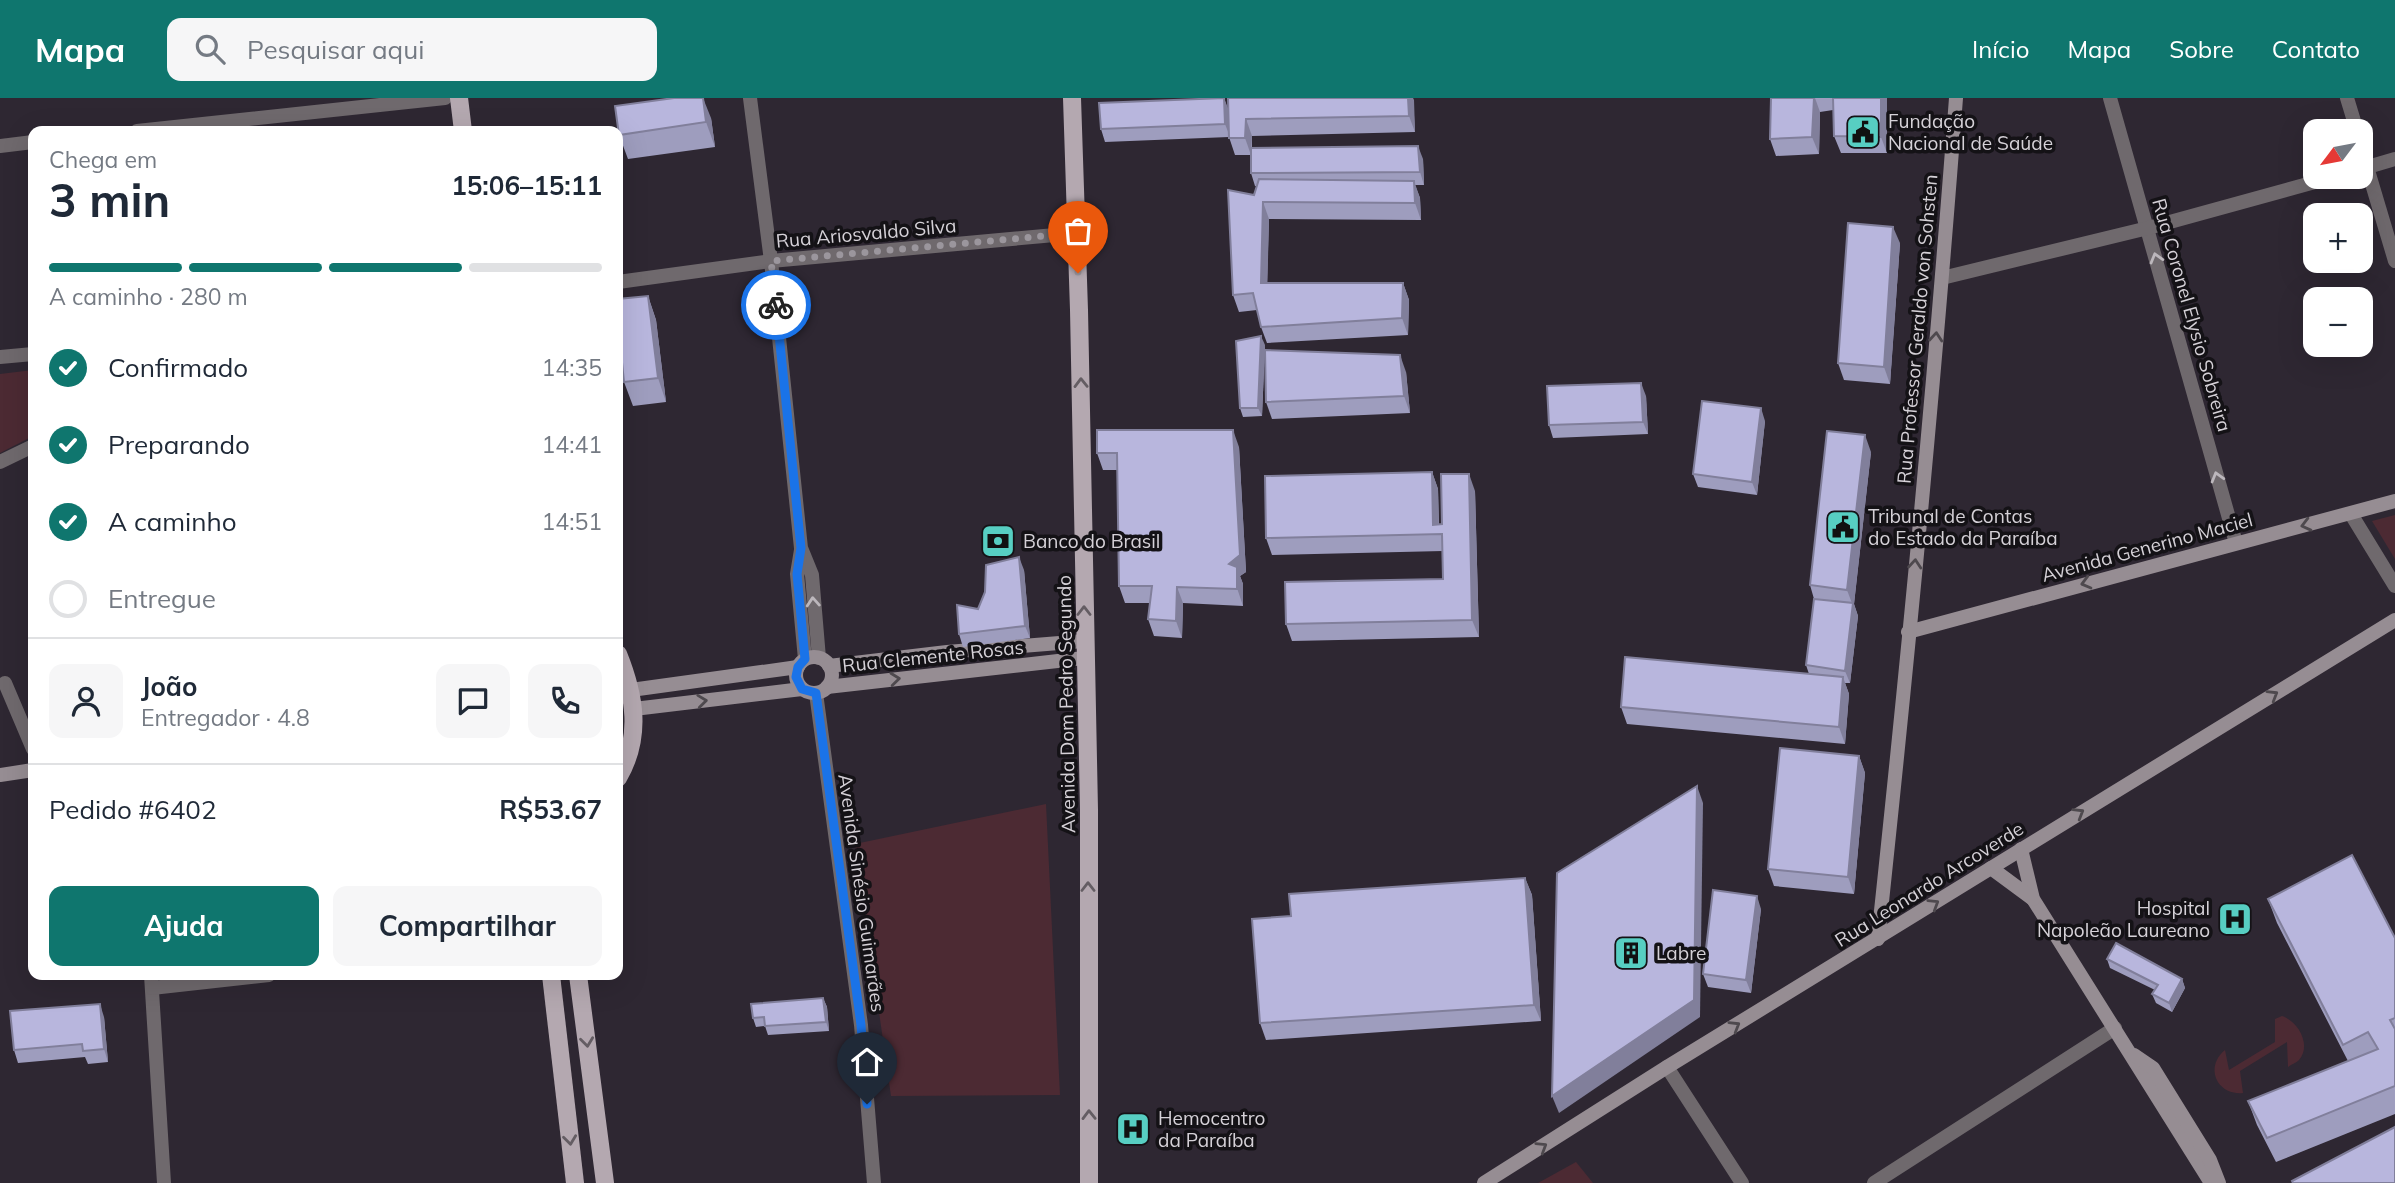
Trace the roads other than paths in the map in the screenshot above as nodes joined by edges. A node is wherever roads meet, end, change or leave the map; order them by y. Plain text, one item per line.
1 (445, 98) edge
2 (459, 98) edge
3 (750, 98) edge
4 (1072, 98) edge
5 (1956, 98) edge
6 (2110, 98) edge
7 (2347, 98) edge
8 (2353, 119) edge
9 (184, 126) edge
10 (462, 126) edge
11 (28, 143) edge
12 (0, 146) edge
13 (2395, 159) edge
14 (2373, 165) edge
15 (2303, 185) edge
16 (2371, 189) edge
17 (2148, 228) junction
18 (1077, 233) junction
19 (771, 261) junction
20 (2395, 261) edge
21 (1942, 278) junction
22 (623, 281) edge
23 (28, 354) edge
24 (0, 357) edge
25 (28, 448) edge
26 (0, 462) edge
27 (2395, 501) edge
28 (2351, 514) junction
29 (2236, 542) junction
30 (2395, 586) edge
31 (2395, 620) edge
32 (1908, 632) junction
33 (1084, 650) junction
34 (813, 663) junction
35 (623, 668) edge
36 (5, 683) dead end
37 (631, 690) junction
38 (815, 690) junction
39 (634, 709) junction
40 (28, 737) edge
41 (623, 769) edge
42 (28, 771) edge
43 (0, 775) edge
44 (2021, 849) junction
45 (1991, 868) junction
46 (2033, 898) junction
47 (1878, 939) junction
48 (171, 980) edge
49 (552, 980) edge
50 (579, 980) edge
51 (151, 981) edge
52 (2115, 1028) junction
53 (2130, 1052) junction
54 (1667, 1067) junction
55 (164, 1183) edge
56 (575, 1183) edge
57 (605, 1183) edge
58 (874, 1183) edge
59 (1090, 1183) edge
60 (1484, 1183) edge
61 (1742, 1183) edge
62 (1874, 1183) edge
63 (2211, 1183) edge
64 (2219, 1183) edge

1 - 9 street
2 - 10 main road
3 - 19 street
4 - 18 main road, Avenida Dom Pedro Segundo
5 - 21 street, Rua Professor Geraldo von Sohsten
6 - 17 street, Rua Coronel Elysio Sobreira
7 - 8 street
11 - 12 street
13 - 14 street
15 - 17 street
16 - 20 street
17 - 21 street
29 -> 17 street, Rua Coronel Elysio Sobreira
18 - 19 street, Rua Ariosvaldo Silva
33 -> 18 main road, Avenida Dom Pedro Segundo
19 - 22 street, Rua Ariosvaldo Silva
19 - 34 street
32 -> 21 street, Rua Professor Geraldo von Sohsten
23 - 24 street
25 - 26 street
27 - 28 street, Avenida Generino Maciel
28 -> 29 street, Avenida Generino Maciel
28 - 30 street
29 -> 32 street, Avenida Generino Maciel
44 -> 31 street, Rua Leonardo Arcoverde
32 - 47 street, Rua Professor Geraldo von Sohsten
33 - 34 street, Rua Clemente Rosas
38 -> 33 street, Rua Clemente Rosas
59 -> 33 main road, Avenida Dom Pedro Segundo
34 - 37 street, Rua Clemente Rosas
34 - 38 street, Rua Clemente Rosas
34 - 38 street
35 - 37 main road
36 - 40 street
37 - 39 main road
39 -> 38 street, Rua Clemente Rosas
38 - 58 street, Avenida Sinésio Guimarães
39 - 41 main road
42 - 43 street
44 - 45 street, Rua Leonardo Arcoverde
44 - 46 street
45 - 46 street
47 -> 45 street, Rua Leonardo Arcoverde
46 - 52 street
54 -> 47 street, Rua Leonardo Arcoverde
48 - 51 street
49 -> 56 main road
50 -> 57 main road
51 - 55 street
52 - 53 street
52 - 62 street
53 - 63 street
53 - 64 street
60 -> 54 street, Rua Leonardo Arcoverde
54 - 61 street

